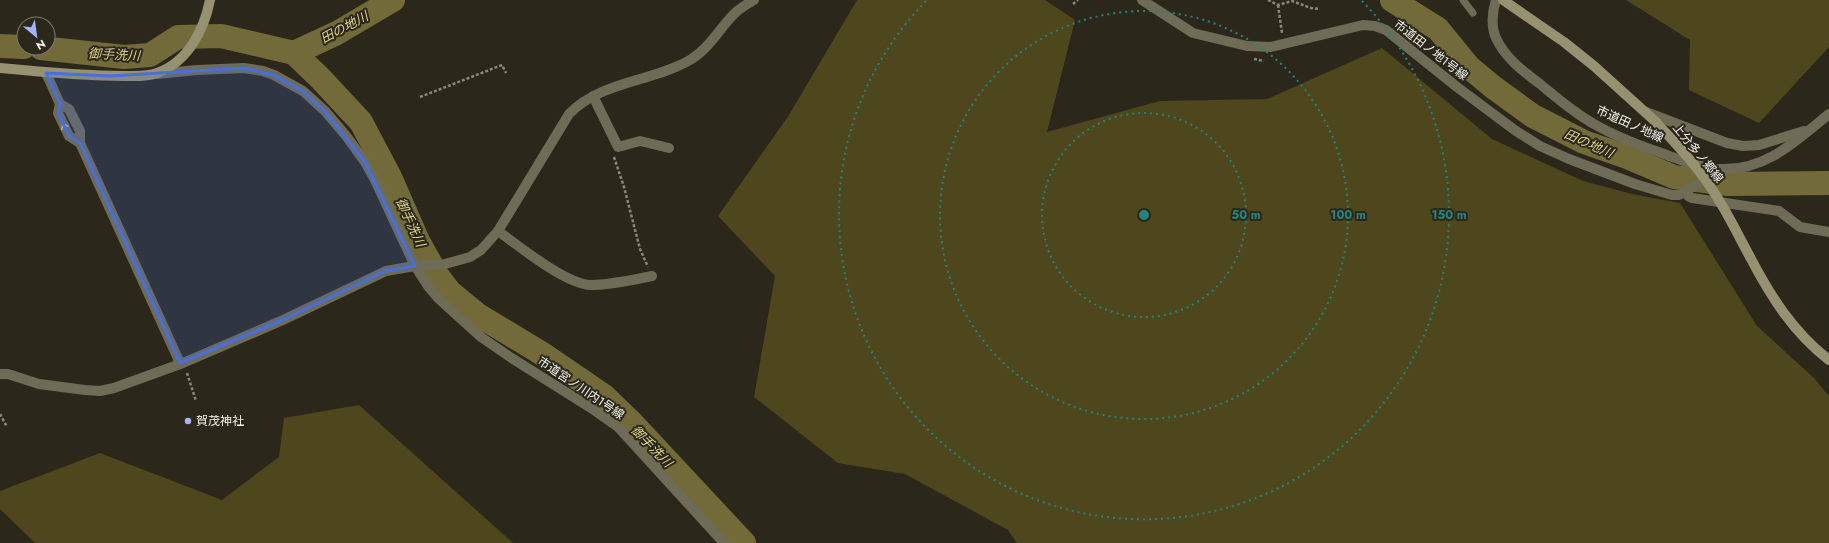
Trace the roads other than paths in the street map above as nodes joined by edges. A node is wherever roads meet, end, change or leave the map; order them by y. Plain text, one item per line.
1 (210, 0) edge
2 (754, 0) edge
3 (1142, 0) edge
4 (1463, 0) edge
5 (1496, 0) edge
6 (1503, 0) edge
7 (1474, 14) dead end
8 (0, 68) edge
9 (46, 73) junction
10 (156, 74) junction
11 (593, 96) junction
12 (1646, 112) junction
13 (1829, 114) edge
14 (1821, 123) edge
15 (669, 148) dead end
16 (1722, 170) junction
17 (1689, 189) junction
18 (498, 231) junction
19 (1829, 232) edge
20 (419, 265) junction
21 (652, 276) road end
22 (1829, 360) edge
23 (182, 363) junction
24 (0, 374) edge
25 (724, 543) edge

1 - 10 main road
2 - 11 street
3 - 17 street, 市道田ノ地1号線
4 - 7 lane
5 - 16 street, 市道田ノ地線
6 - 12 main road, 上分多ノ郷線
8 - 9 main road
9 - 10 main road
9 - 23 street
10 - 20 street, 市道宮ノ川内1号線
11 - 15 street
11 - 18 street
12 - 14 street
12 - 22 main road, 上分多ノ郷線, bridge
13 - 14 street, 市道田ノ地線
14 - 16 street, 市道田ノ地線
16 - 17 street, 市道田ノ地1号線
17 - 19 street
18 - 20 street
18 - 21 street
20 - 23 street
20 - 25 street, 市道宮ノ川内1号線
23 - 24 street

